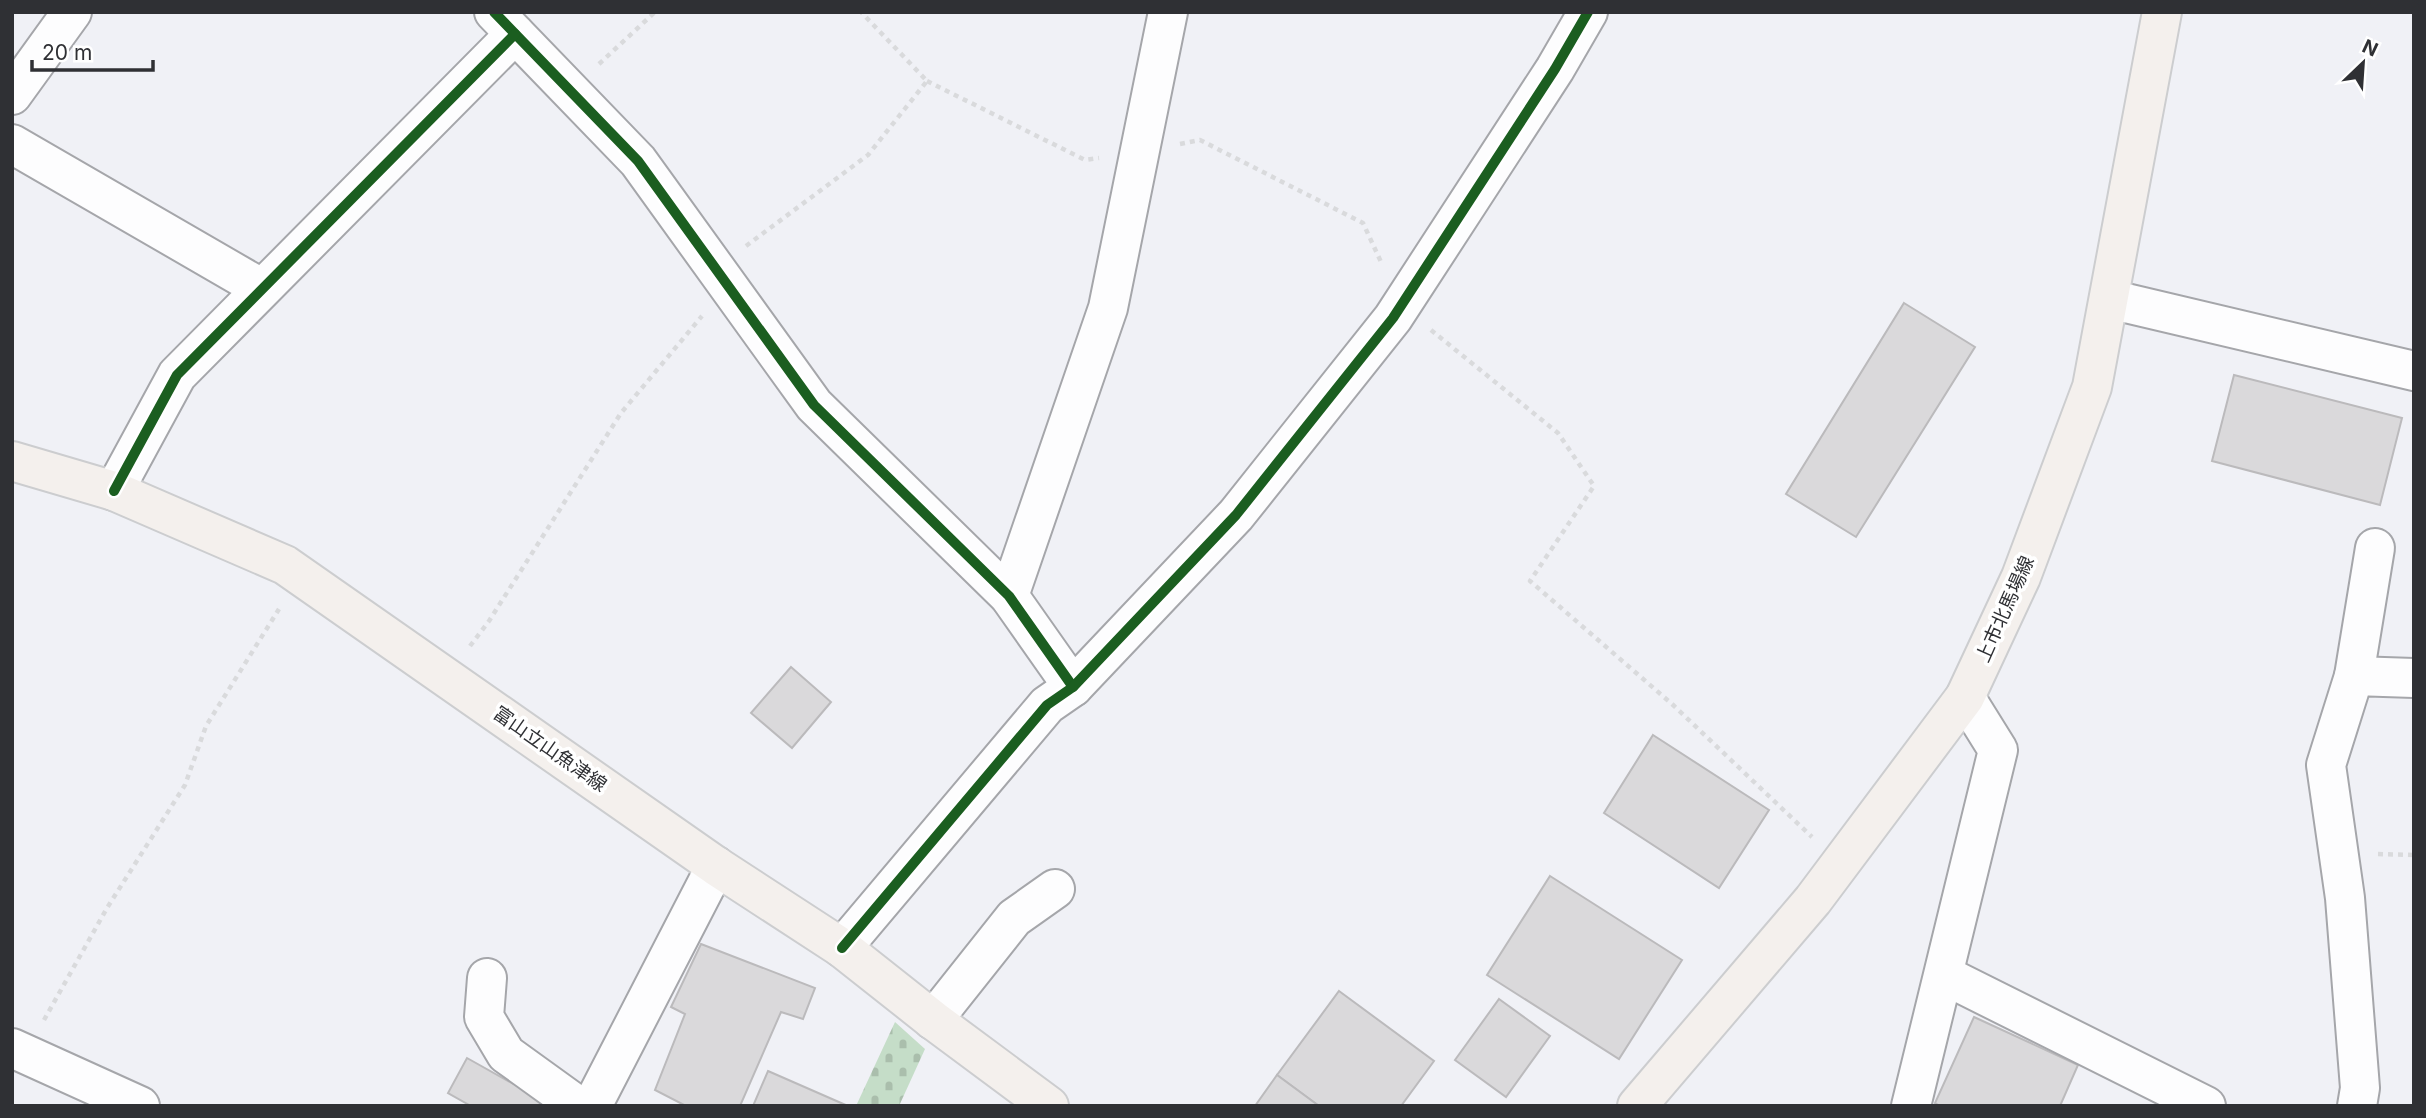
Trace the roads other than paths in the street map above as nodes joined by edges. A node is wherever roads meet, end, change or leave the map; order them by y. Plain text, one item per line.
1 (72, 12) edge
2 (1168, 12) edge
3 (1588, 12) edge
4 (2162, 12) edge
5 (505, 23) edge
6 (12, 95) edge
7 (12, 144) edge
8 (261, 288) junction
9 (2109, 299) junction
10 (2414, 371) edge
11 (12, 461) edge
12 (114, 491) junction
13 (2375, 548) dead end
14 (1009, 596) junction
15 (2354, 676) junction
16 (2414, 678) edge
17 (1073, 687) junction
18 (1965, 697) junction
19 (716, 866) junction
20 (1055, 889) dead end
21 (842, 948) junction
22 (1944, 975) junction
23 (487, 978) dead end
24 (933, 1020) junction
25 (17, 1060) edge
26 (140, 1106) edge
27 (578, 1106) edge
28 (592, 1106) edge
29 (1049, 1106) edge
30 (1637, 1106) edge
31 (1912, 1106) edge
32 (2206, 1106) edge
33 (2357, 1106) edge

1 - 6 street
2 - 14 street
3 - 17 street
4 - 9 main road, 上市北馬場線
5 - 8 street
5 - 14 street
7 - 8 street
8 - 12 street
9 - 10 street
9 - 18 main road, 上市北馬場線
11 - 12 main road, 富山立山魚津線
12 - 19 main road, 富山立山魚津線
13 - 15 street
14 - 17 street
15 - 16 street
15 - 33 street
17 - 21 street
18 - 22 street
18 - 30 main road, 上市北馬場線
19 - 21 main road, 富山立山魚津線
19 - 28 street
20 - 24 street
21 - 24 main road, 富山立山魚津線
22 - 31 street
22 - 32 street
23 - 27 street
24 - 29 main road, 富山立山魚津線
25 - 26 street

